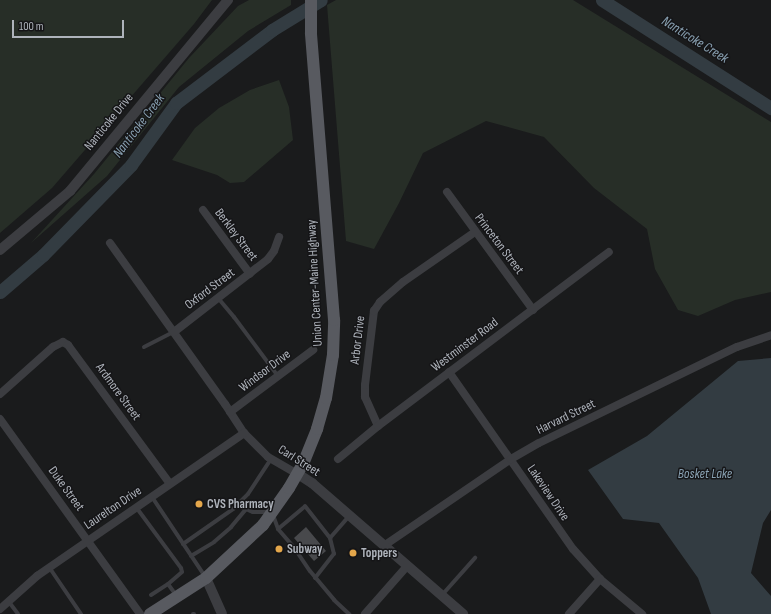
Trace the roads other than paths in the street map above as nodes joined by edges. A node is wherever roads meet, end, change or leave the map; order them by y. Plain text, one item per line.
1 (228, 0) edge
2 (311, 0) edge
3 (447, 192) dead end
4 (203, 210) dead end
5 (475, 232) junction
6 (279, 238) dead end
7 (110, 243) dead end
8 (0, 250) edge
9 (609, 252) dead end
10 (250, 274) junction
11 (218, 298) junction
12 (533, 310) junction
13 (174, 332) junction
14 (771, 335) edge
15 (144, 347) dead end
16 (313, 350) dead end
17 (449, 372) junction
18 (278, 376) junction
19 (0, 394) edge
20 (230, 412) junction
21 (0, 419) edge
22 (378, 426) junction
23 (244, 433) junction
24 (338, 459) dead end
25 (511, 459) junction
26 (271, 460) junction
27 (298, 474) junction
28 (170, 484) junction
29 (152, 497) junction
30 (237, 505) junction
31 (136, 507) junction
32 (246, 508) junction
33 (272, 513) junction
34 (350, 515) junction
35 (278, 529) junction
36 (330, 538) junction
37 (88, 540) junction
38 (184, 544) junction
39 (385, 545) junction
40 (191, 556) junction
41 (475, 558) dead end
42 (408, 565) junction
43 (49, 567) junction
44 (206, 578) junction
45 (315, 578) junction
46 (600, 579) junction
47 (168, 584) junction
48 (151, 595) dead end
49 (442, 595) junction
50 (177, 596) junction
51 (3, 604) edge
52 (18, 614) edge
53 (81, 614) edge
54 (140, 614) edge
55 (150, 614) edge
56 (222, 614) edge
57 (349, 614) edge
58 (365, 614) edge
59 (463, 614) edge
60 (569, 614) edge
61 (642, 614) edge

1 - 8 street, Nanticoke Drive
2 - 27 main road, Union Center-Maine Highway
3 - 5 street, Princeton Street
4 - 10 street, Berkley Street
5 - 12 street, Princeton Street
5 - 22 street, Arbor Drive
6 - 10 street, Oxford Street
7 - 13 street, Carl Street
9 - 12 street, Westminster Road
10 - 11 street, Oxford Street
11 - 13 street, Oxford Street
11 - 18 lane
12 - 17 street, Westminster Road
13 - 15 lane, Oxford Street
13 - 20 street, Carl Street
14 - 25 street, Harvard Street
16 - 18 street, Windsor Drive
17 - 22 street, Westminster Road
17 - 25 street, Lakeview Drive
18 - 20 street, Windsor Drive
19 - 28 street, Ardmore Street
20 - 23 street, Carl Street
21 - 37 street, Duke Street
22 - 24 street, Westminster Road
23 - 26 street, Carl Street
23 - 28 street, Laurelton Drive
25 - 39 street, Harvard Street
25 - 46 street, Lakeview Drive
26 - 27 street, Carl Street
26 - 30 lane
27 - 33 main road, Union Center-Maine Highway
27 - 34 street, Carl Street
28 - 29 street, Laurelton Drive
29 - 31 street, Laurelton Drive
29 - 38 lane
30 - 32 lane
30 - 38 lane
31 - 37 street, Laurelton Drive
31 - 47 lane
32 - 33 lane
32 - 40 lane
33 - 35 lane
33 - 44 main road, Union Center-Maine Highway
34 - 36 lane
34 - 39 street, Carl Street
35 - 36 lane
35 - 45 lane
36 - 45 lane
37 - 43 street, Laurelton Drive
37 - 54 street, Duke Street
38 - 40 lane
39 - 42 street, Carl Street
40 - 44 lane
41 - 49 lane
42 - 49 street, Carl Street
42 - 58 street
43 - 51 street, Laurelton Drive
43 - 53 lane
44 - 50 main road, Union Center-Maine Highway
44 - 56 street
45 - 57 lane
46 - 60 street
46 - 61 street, Lakeview Drive
47 - 48 lane
47 - 50 lane
49 - 59 street, Carl Street
50 - 55 main road, Union Center-Maine Highway
51 - 52 lane

